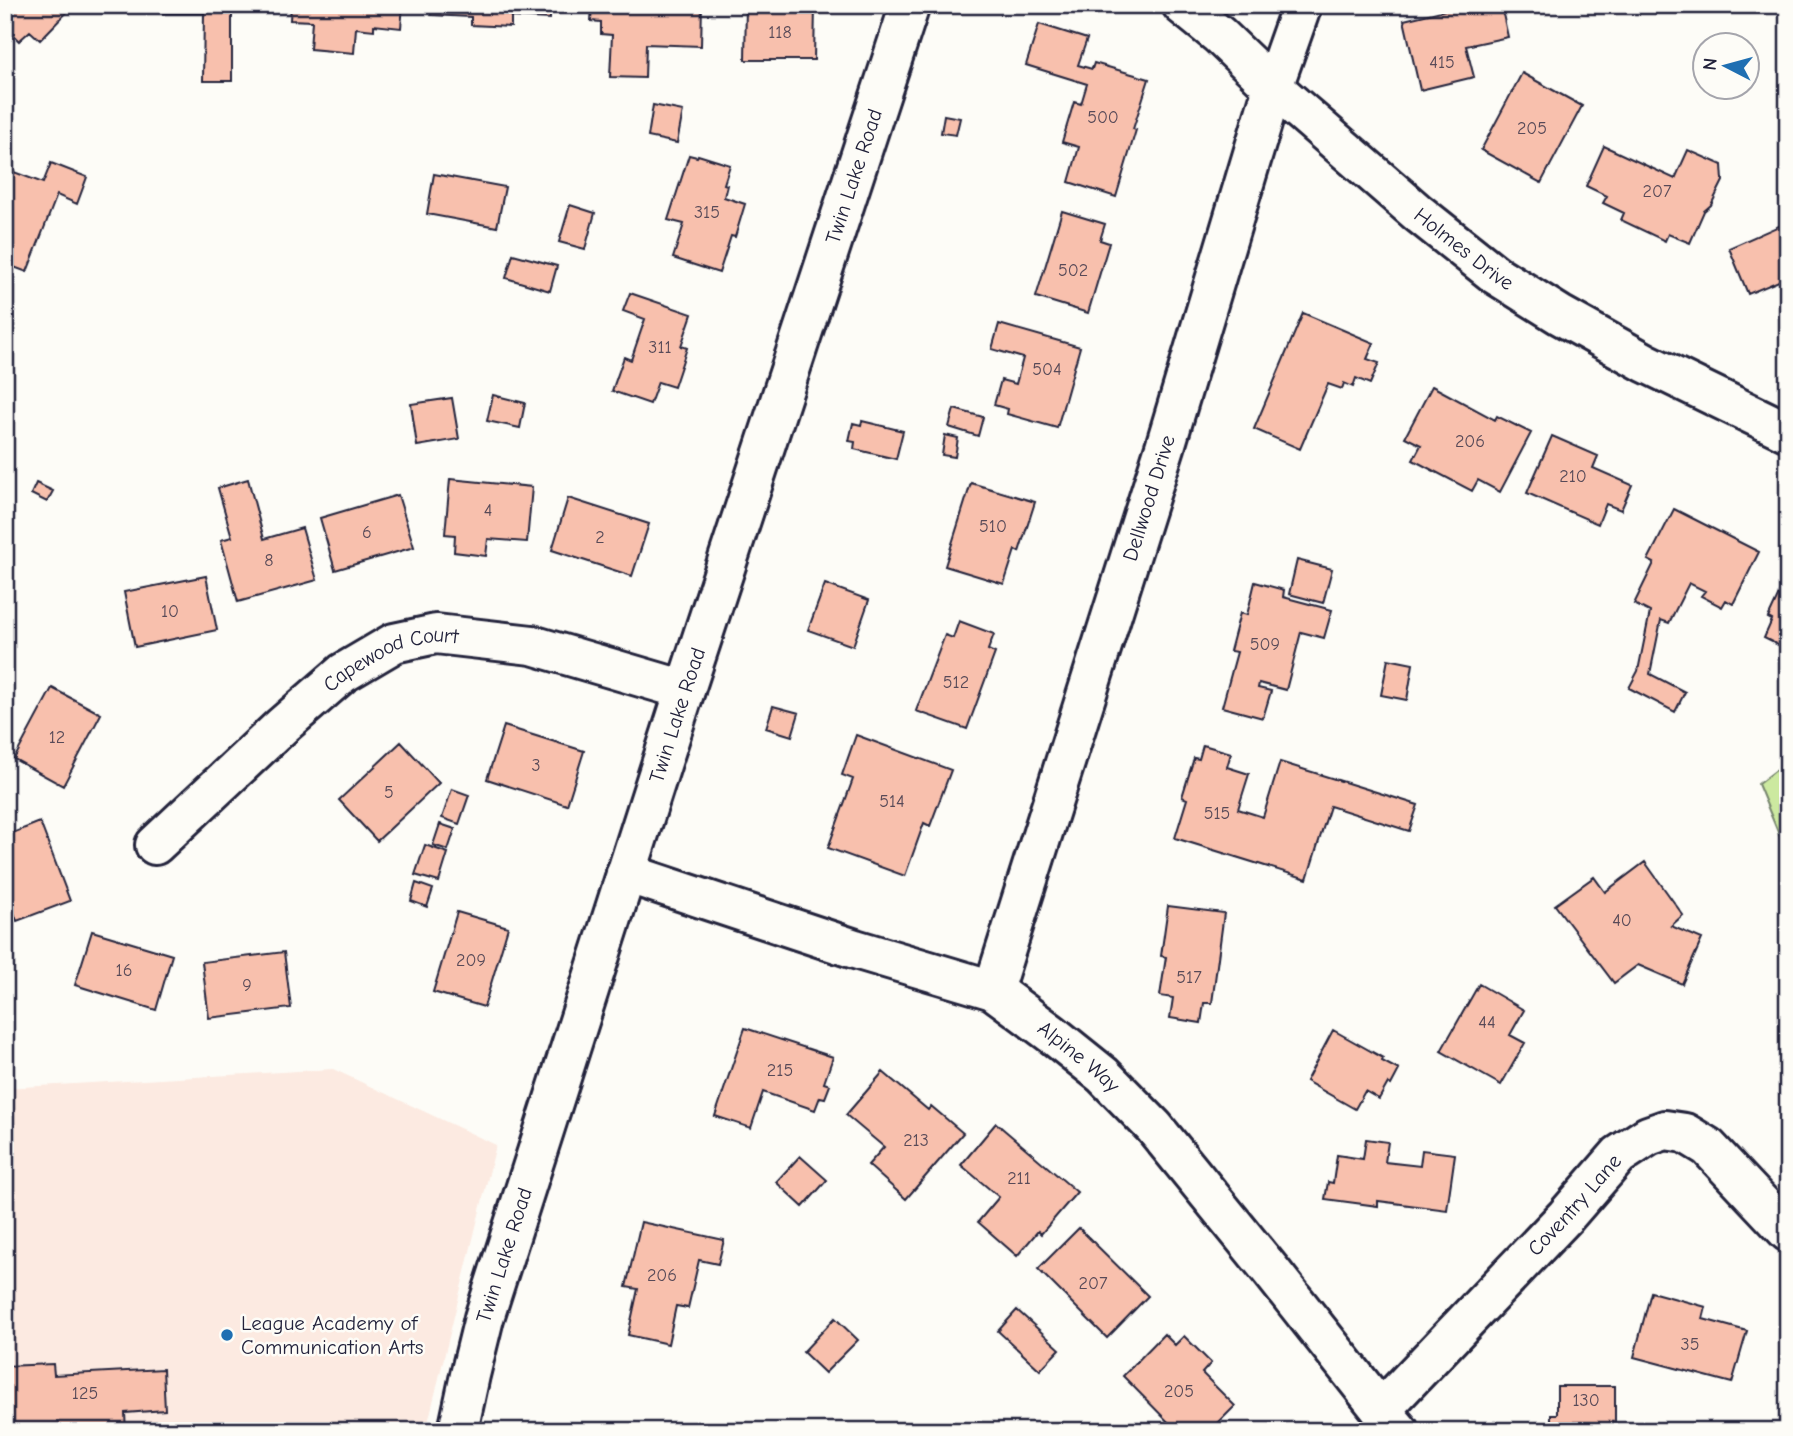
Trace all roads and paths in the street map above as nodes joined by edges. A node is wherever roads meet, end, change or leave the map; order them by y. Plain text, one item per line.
1 (910, 5) edge
2 (1182, 5) edge
3 (1302, 5) edge
4 (1273, 87) junction
5 (1788, 432) edge
6 (685, 690) junction
7 (155, 845) dead end
8 (626, 873) junction
9 (993, 990) junction
10 (1788, 1232) edge
11 (1390, 1421) edge
12 (458, 1431) edge

1 - 6 street, Twin Lake Road
2 - 4 street, Holmes Drive
3 - 4 street, Dellwood Drive
4 - 5 street, Holmes Drive
4 - 9 street, Dellwood Drive
6 - 7 street, Capewood Court
6 - 8 street, Twin Lake Road
8 - 9 street, Alpine Way
8 - 12 street, Twin Lake Road
9 - 11 street, Alpine Way
10 - 11 street, Coventry Lane

